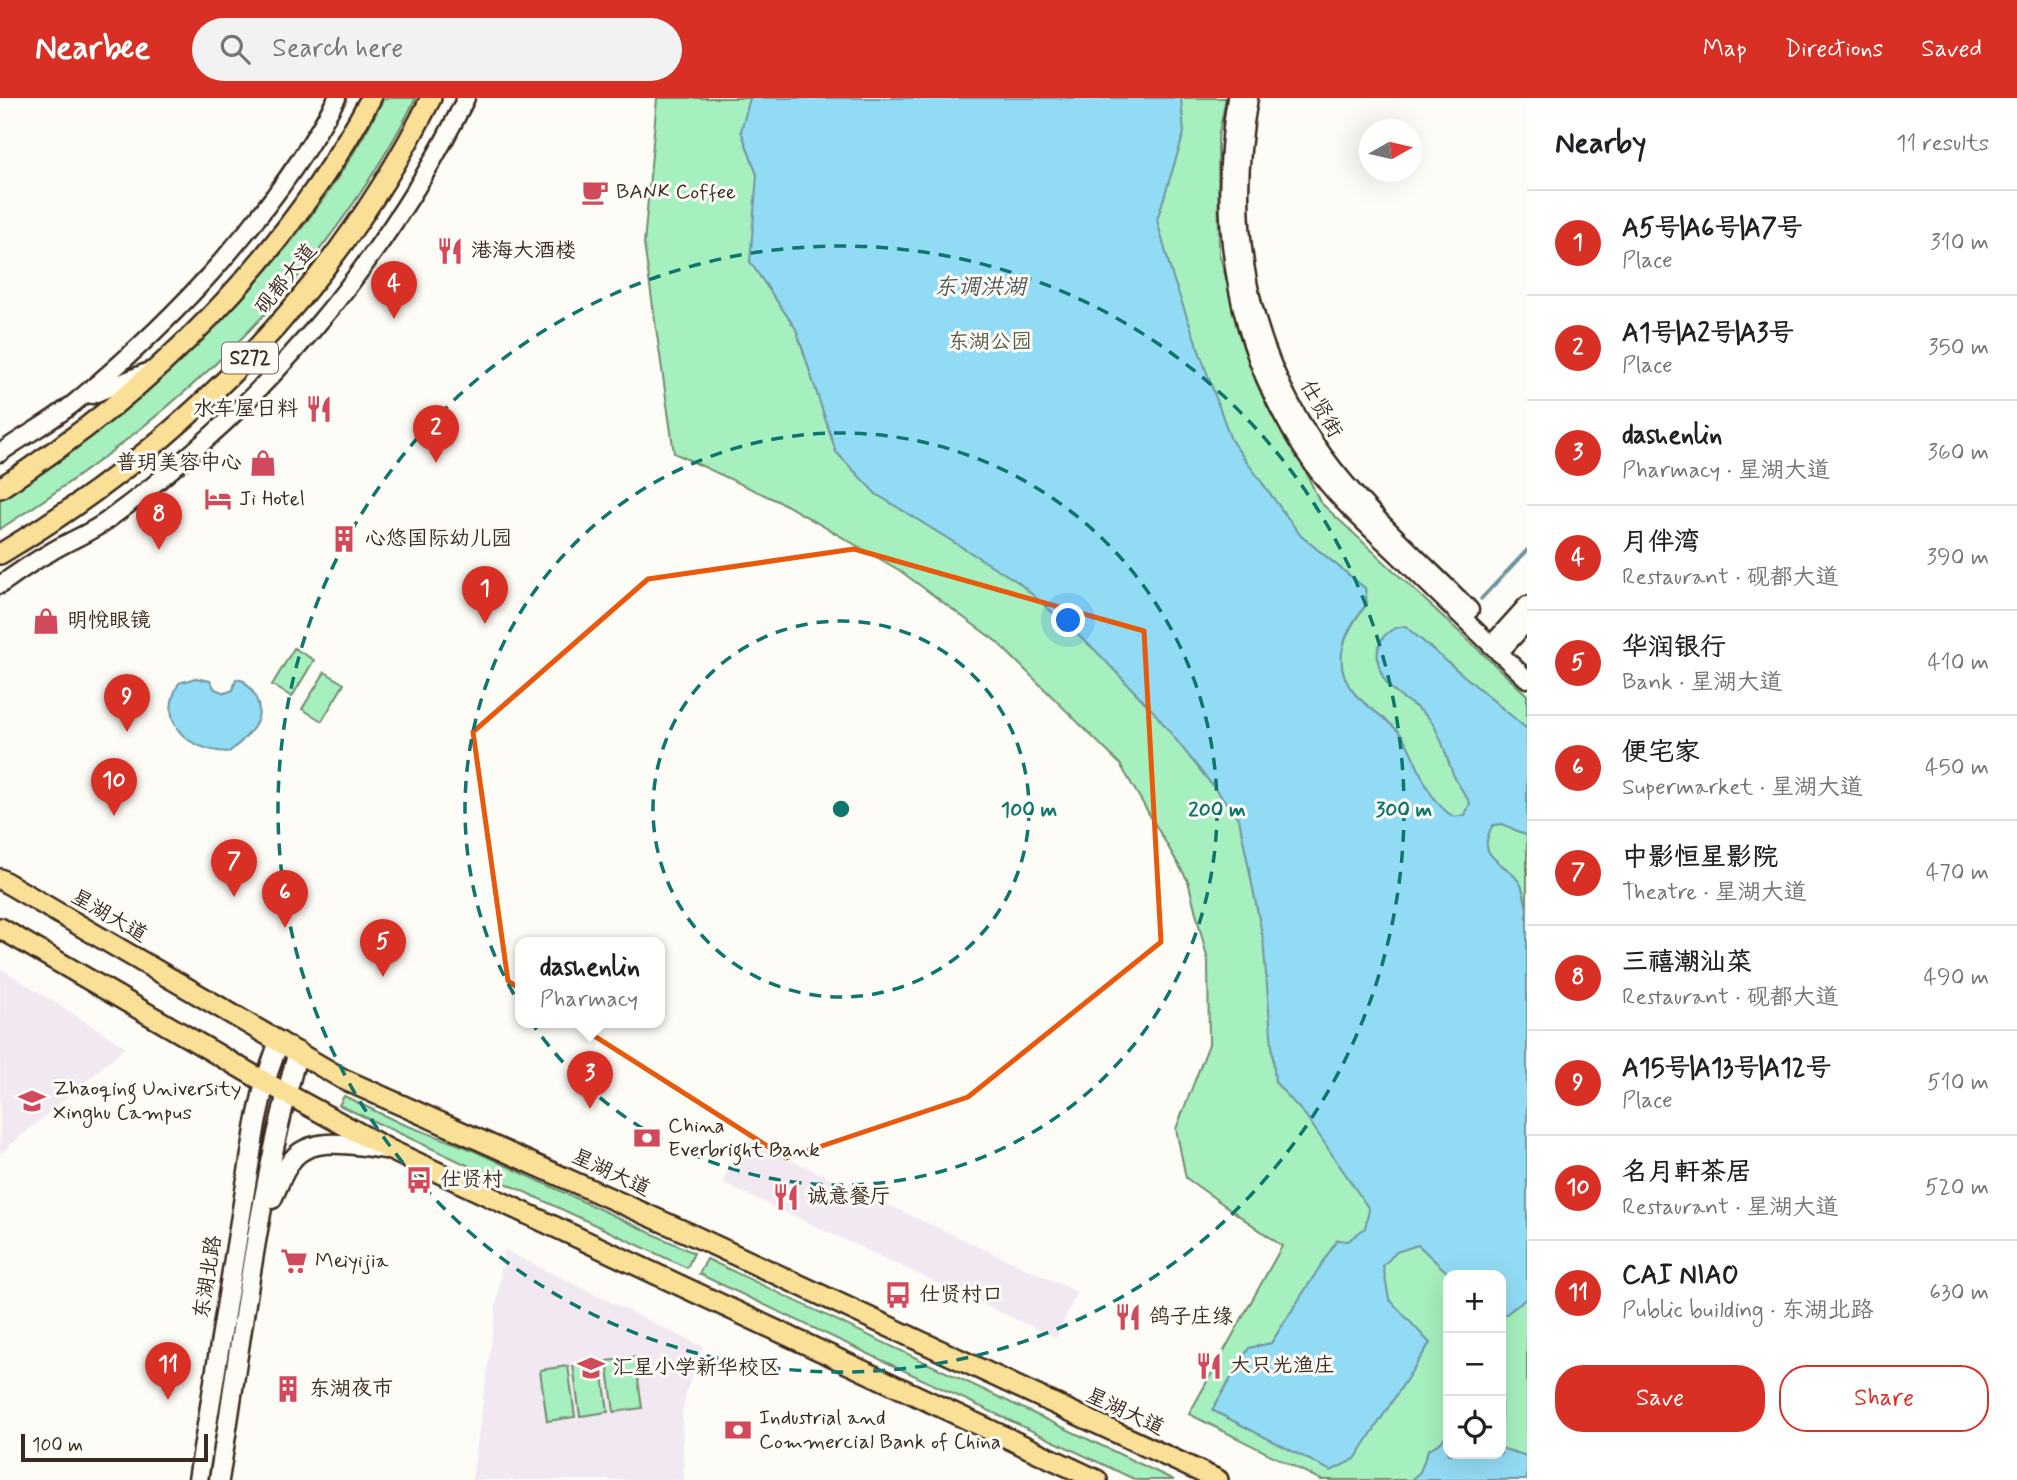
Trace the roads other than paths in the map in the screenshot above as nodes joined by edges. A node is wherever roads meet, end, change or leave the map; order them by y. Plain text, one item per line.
1 (337, 98) edge
2 (371, 98) edge
3 (431, 98) edge
4 (466, 98) edge
5 (1236, 98) edge
6 (1249, 98) edge
7 (160, 366) junction
8 (77, 401) junction
9 (0, 453) edge
10 (0, 488) edge
11 (48, 553) junction
12 (0, 554) edge
13 (0, 570) edge
14 (0, 585) edge
15 (1527, 605) edge
16 (1527, 622) edge
17 (1498, 645) junction
18 (1527, 666) edge
19 (1527, 680) edge
20 (0, 878) edge
21 (0, 928) edge
22 (279, 1041) junction
23 (298, 1052) junction
24 (265, 1082) junction
25 (286, 1094) junction
26 (388, 1149) junction
27 (240, 1221) junction
28 (260, 1225) junction
29 (198, 1480) edge
30 (219, 1480) edge
31 (1097, 1480) edge
32 (1218, 1480) edge

1 - 8 street
2 - 7 main road, 砚都大道 / S272
3 - 12 main road, 砚都大道 / S272
4 - 11 street
5 - 17 street
6 - 17 street, 仕贤街
7 - 8 street
7 - 10 main road, 砚都大道 / S272
8 - 9 street
11 - 13 street
11 - 14 street
15 - 17 street
16 - 17 street
17 - 18 street, 仕贤街
17 - 19 street
20 - 22 main road, 星湖大道
21 - 24 main road
22 - 23 main road, 星湖大道
22 - 24 main road, 东湖北路
23 - 25 main road, 东湖北路
23 - 32 main road, 星湖大道
24 - 25 main road
24 - 27 main road, 东湖北路
25 - 26 main road
25 - 28 main road, 东湖北路
26 - 28 main road
26 - 31 main road
27 - 28 main road
27 - 29 main road, 东湖北路
28 - 30 main road, 东湖北路

